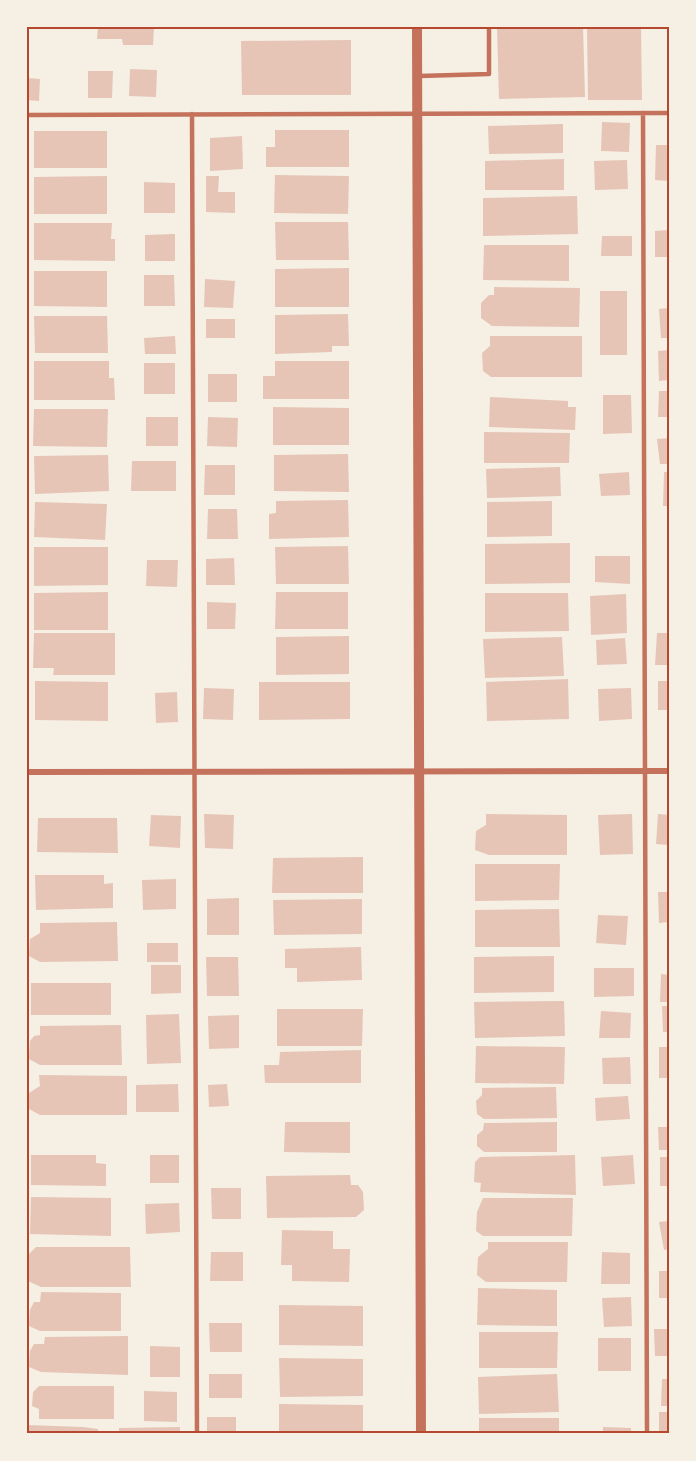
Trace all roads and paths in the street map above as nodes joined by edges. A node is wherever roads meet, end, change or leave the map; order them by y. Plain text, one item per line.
1 (417, 27) edge
2 (489, 27) edge
3 (417, 76) junction
4 (643, 112) junction
5 (417, 113) junction
6 (669, 113) edge
7 (192, 114) junction
8 (27, 115) edge
9 (418, 771) junction
10 (646, 771) junction
11 (669, 771) edge
12 (27, 772) edge
13 (195, 772) junction
14 (197, 1434) edge
15 (421, 1434) edge
16 (647, 1434) edge

1 - 3 street
2 - 3 lane
3 - 5 street
4 - 5 lane
4 - 6 lane
4 - 10 lane
5 - 7 lane
5 - 9 street
7 - 8 lane
7 - 13 lane
9 - 10 street
9 - 13 street
9 - 15 street
10 - 11 street
10 - 16 lane
12 - 13 street
13 - 14 lane

